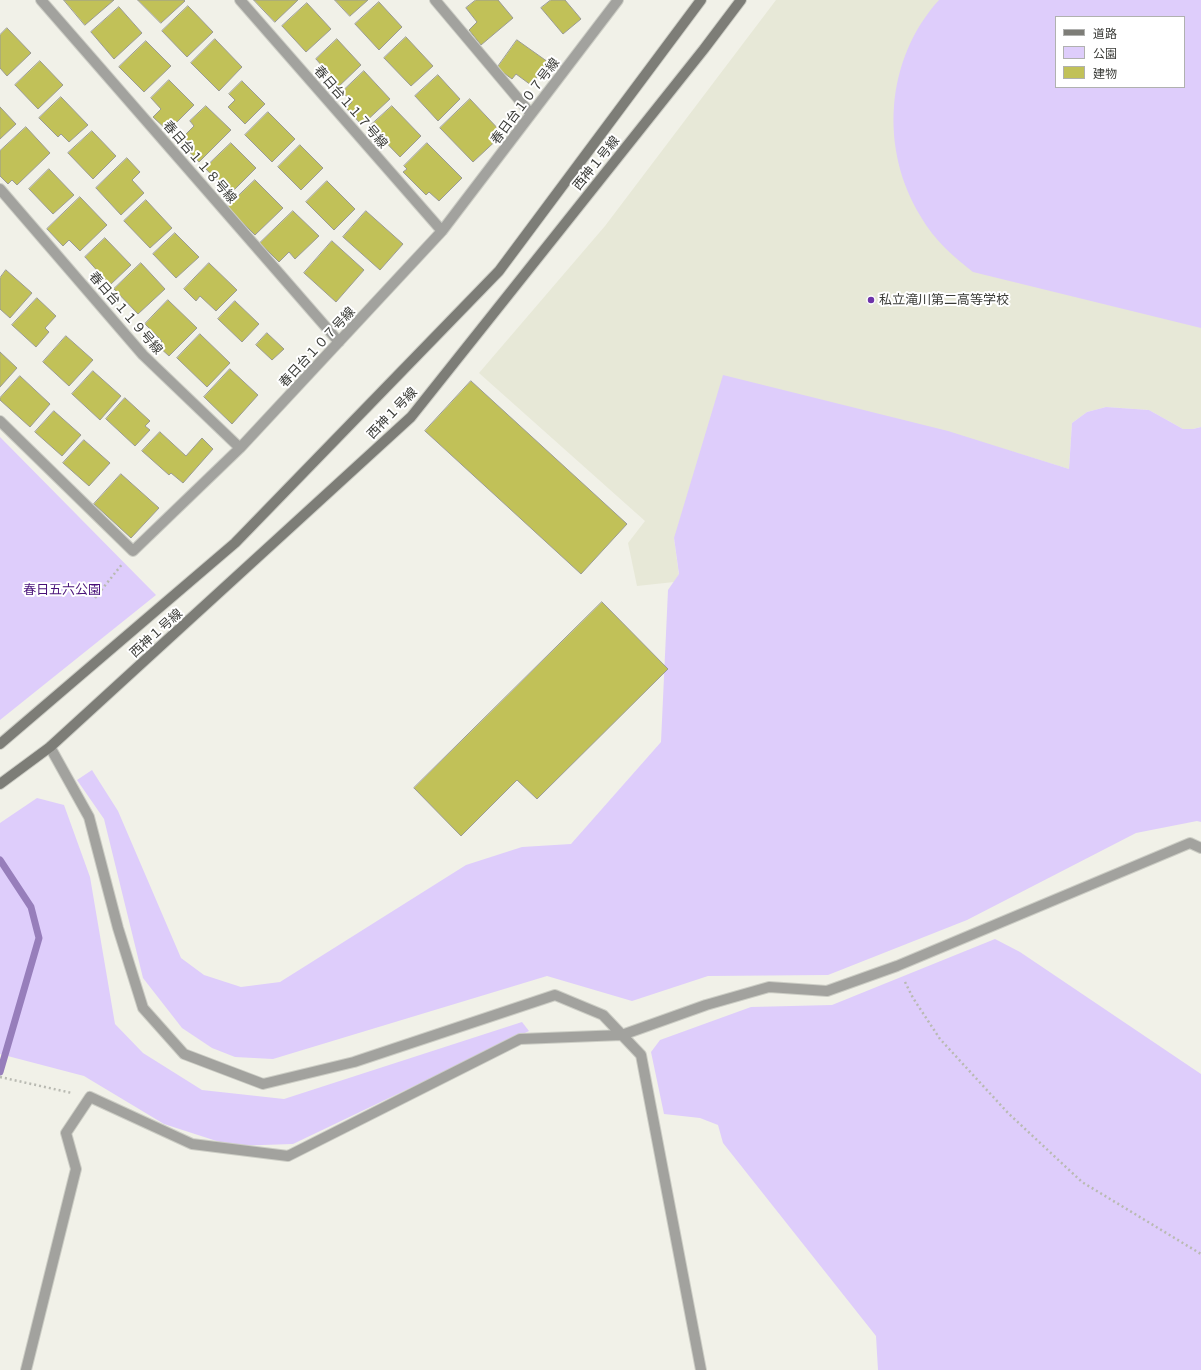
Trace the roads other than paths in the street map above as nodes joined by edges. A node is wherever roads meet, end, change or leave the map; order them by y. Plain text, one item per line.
1 (40, 0) edge
2 (240, 0) edge
3 (435, 0) edge
4 (618, 0) edge
5 (701, 0) edge
6 (741, 0) edge
7 (531, 114) junction
8 (0, 188) edge
9 (442, 231) junction
10 (339, 342) junction
11 (0, 421) edge
12 (240, 448) junction
13 (0, 744) edge
14 (50, 747) junction
15 (0, 784) edge
16 (1201, 848) edge
17 (622, 1035) junction
18 (26, 1370) edge
19 (701, 1370) edge

1 - 10 street, 春日台１１８号線
2 - 9 street, 春日台１１７号線
3 - 7 street
4 - 7 street, 春日台１０７号線
5 - 13 street, 西神１号線
6 - 14 street, 西神１号線
7 - 9 street, 春日台１０７号線
8 - 12 street, 春日台１１９号線
9 - 10 street, 春日台１０７号線
10 - 12 street, 春日台１０７号線
11 - 12 street, 春日台１０７号線
14 - 15 street, 西神１号線
14 - 17 street
16 - 17 street
17 - 18 street
17 - 19 street

